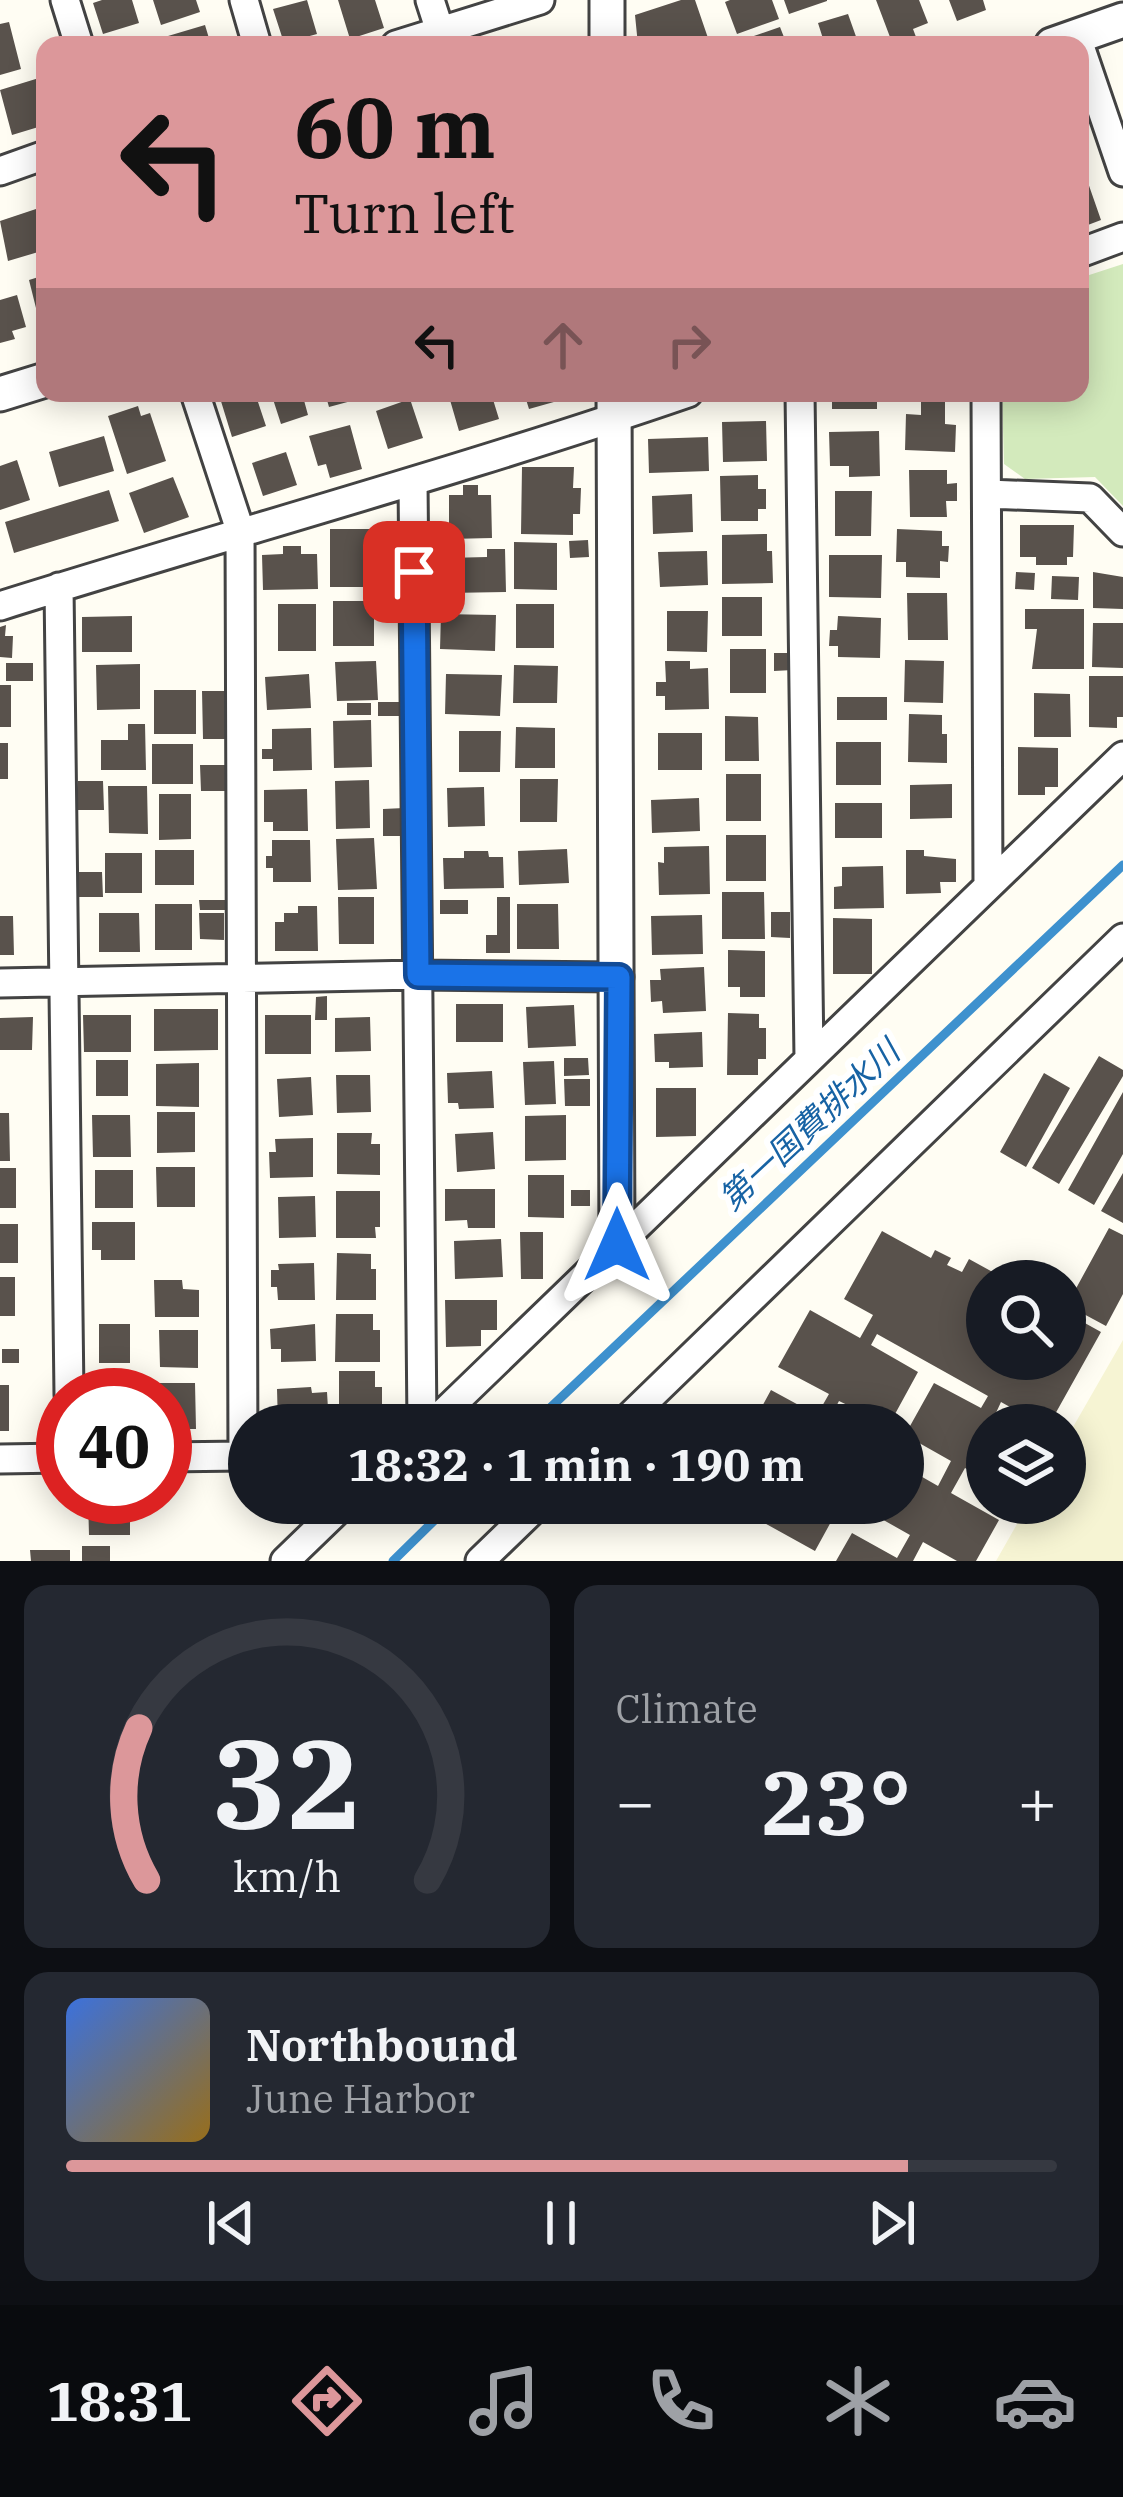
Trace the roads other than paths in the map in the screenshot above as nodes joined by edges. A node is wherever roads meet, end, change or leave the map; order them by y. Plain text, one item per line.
1 (64, 0) edge
2 (244, 0) edge
3 (430, 0) edge
4 (540, 0) edge
5 (607, 0) edge
6 (1123, 20) edge
7 (440, 31) junction
8 (76, 36) edge
9 (254, 36) edge
10 (424, 36) edge
11 (607, 36) edge
12 (1088, 36) edge
13 (1089, 86) edge
14 (36, 158) edge
15 (0, 171) edge
16 (1123, 172) edge
17 (1123, 237) edge
18 (1089, 250) edge
19 (36, 383) edge
20 (0, 394) edge
21 (198, 402) edge
22 (800, 402) edge
23 (986, 402) edge
24 (615, 405) edge
25 (413, 482) junction
26 (988, 494) junction
27 (240, 530) junction
28 (1123, 532) edge
29 (59, 587) junction
30 (0, 606) edge
31 (1123, 757) edge
32 (988, 883) junction
33 (1123, 938) edge
34 (418, 975) junction
35 (619, 977) junction
36 (242, 978) junction
37 (0, 983) edge
38 (64, 983) junction
39 (809, 1058) junction
40 (617, 1245) junction
41 (69, 1368) edge
42 (246, 1404) edge
43 (422, 1404) edge
44 (453, 1404) edge
45 (642, 1404) edge
46 (228, 1456) edge
47 (192, 1457) edge
48 (36, 1458) edge
49 (0, 1459) edge
50 (324, 1524) edge
51 (518, 1524) edge
52 (286, 1561) edge
53 (480, 1561) edge

1 - 8 street
2 - 9 street
3 - 7 street
4 - 7 street
5 - 11 street
6 - 12 street
7 - 10 street
13 - 16 street
14 - 15 street
17 - 18 street
19 - 20 street
21 - 27 street
22 - 39 street
23 - 26 street
24 - 25 street
24 - 35 street
25 - 27 street
25 - 34 street
26 - 28 street
26 - 32 street
27 - 29 street
27 - 36 street
29 - 30 street
29 - 38 street
31 - 32 street
32 - 39 street
33 - 45 street
34 - 35 street
34 - 36 street
34 - 43 street
35 - 40 street
36 - 38 street
36 - 42 street
37 - 38 street
38 - 41 street
39 - 40 street
40 - 44 street
46 - 47 street
48 - 49 street
50 - 52 street
51 - 53 street

